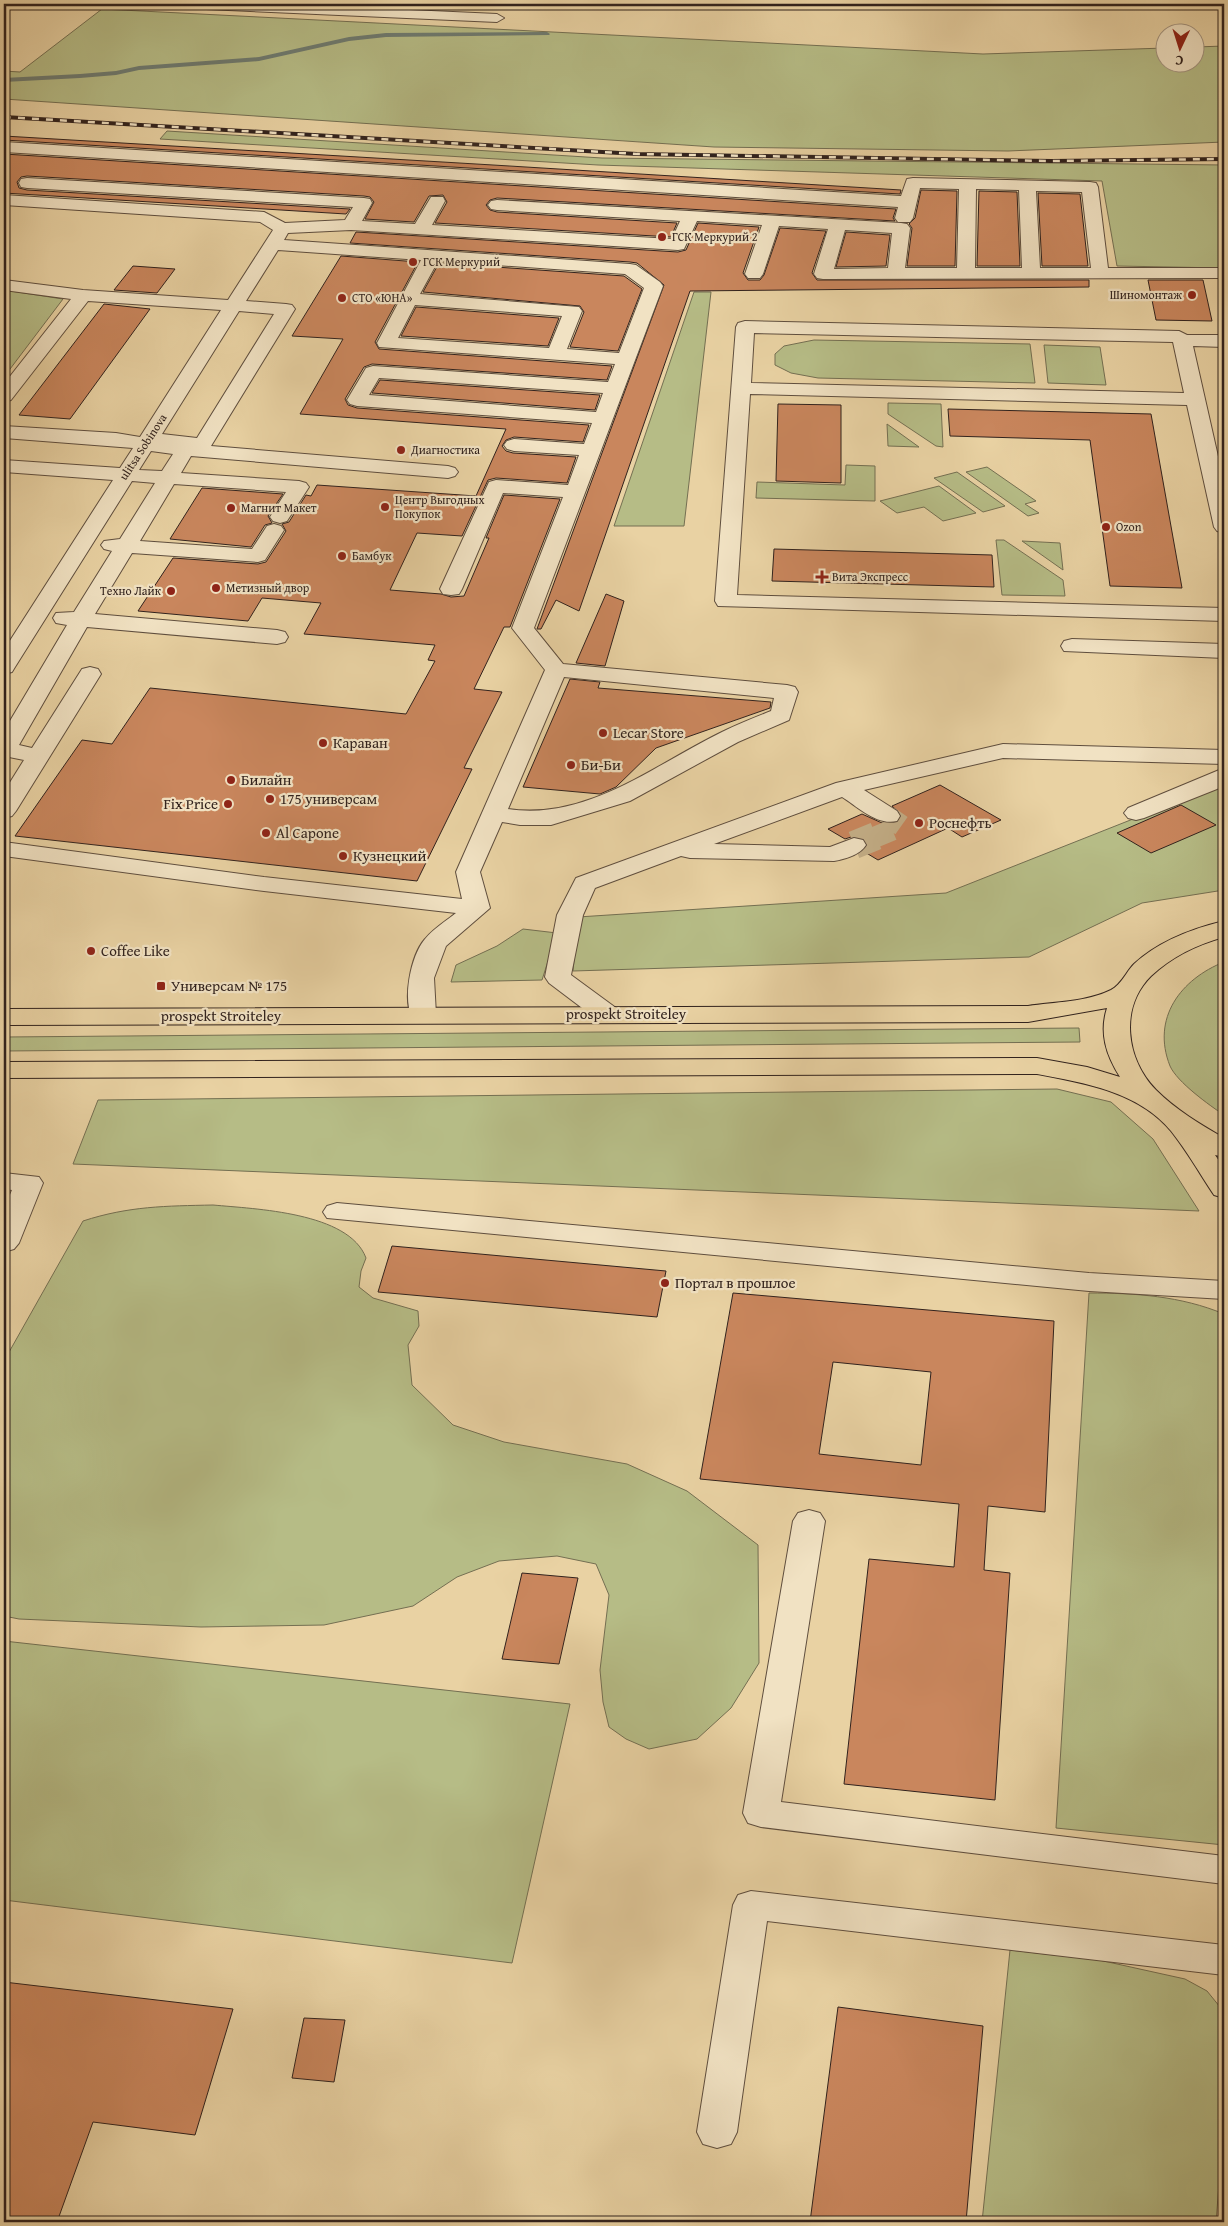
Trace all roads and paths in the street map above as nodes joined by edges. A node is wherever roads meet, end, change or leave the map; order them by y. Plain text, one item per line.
1 (184, 4) edge
2 (497, 18) dead end
3 (4, 147) edge
4 (14, 182) dead end
5 (968, 184) junction
6 (1027, 185) junction
7 (4, 200) edge
8 (437, 201) dead end
9 (908, 202) junction
10 (497, 205) dead end
11 (690, 216) junction
12 (772, 221) junction
13 (351, 225) junction
14 (838, 225) junction
15 (901, 228) junction
16 (421, 229) junction
17 (277, 236) junction
18 (432, 255) junction
19 (1100, 271) junction
20 (966, 272) junction
21 (1031, 272) junction
22 (896, 273) junction
23 (1224, 273) edge
24 (754, 274) dead end
25 (4, 285) edge
26 (83, 295) junction
27 (409, 299) junction
28 (233, 305) junction
29 (400, 317) junction
30 (419, 318) dead end
31 (497, 323) dead end
32 (566, 328) junction
33 (1182, 340) junction
34 (1224, 341) edge
35 (556, 354) junction
36 (626, 359) junction
37 (614, 388) junction
38 (741, 388) junction
39 (4, 396) edge
40 (1195, 399) junction
41 (602, 418) junction
42 (4, 432) edge
43 (147, 442) junction
44 (514, 445) dead end
45 (185, 450) junction
46 (591, 450) junction
47 (4, 466) edge
48 (448, 472) dead end
49 (125, 474) junction
50 (168, 478) junction
51 (575, 492) junction
52 (1224, 527) edge
53 (82, 544) junction
54 (126, 546) junction
55 (451, 589) dead end
56 (1224, 615) edge
57 (31, 625) junction
58 (76, 628) junction
59 (277, 637) dead end
60 (113, 641) dead end
61 (1072, 646) dead end
62 (1224, 651) edge
63 (4, 667) edge
64 (556, 670) junction
65 (90, 674) dead end
66 (5, 749) edge
67 (38, 757) junction
68 (1224, 757) edge
69 (1224, 775) edge
70 (844, 788) junction
71 (4, 811) edge
72 (1136, 813) dead end
73 (494, 814) junction
74 (888, 816) tunnel mouth
75 (854, 845) tunnel mouth
76 (4, 849) edge
77 (676, 850) junction
78 (478, 908) junction
79 (1224, 929) edge
80 (1125, 993) junction
81 (606, 1014) junction
82 (423, 1015) junction
83 (4, 1017) edge
84 (4, 1070) edge
85 (1146, 1095) junction
86 (1181, 1125) junction
87 (1224, 1149) edge
88 (4, 1181) edge
89 (1224, 1189) edge
90 (337, 1212) dead end
91 (4, 1241) edge
92 (1224, 1290) edge
93 (810, 1521) dead end
94 (1224, 1870) edge
95 (1224, 1960) edge
96 (717, 2132) dead end

1 - 2 street
3 - 9 street
4 - 13 street
5 - 6 street
5 - 9 street
5 - 20 street
6 - 19 street
6 - 21 street
7 - 17 street
8 - 16 street
9 - 15 street
10 - 11 street
11 - 12 street
11 - 16 street
12 - 14 street
12 - 24 street
13 - 16 street
13 - 17 street
14 - 15 street
14 - 22 street
15 - 22 street
17 - 18 street
17 - 28 street, ulitsa Sobinova
18 - 27 street
18 - 36 street
19 - 21 street
19 - 23 street
20 - 21 street
20 - 22 street
25 - 26 street
26 - 28 street
26 - 39 street
27 - 29 street
27 - 32 street
28 - 43 street, ulitsa Sobinova
28 - 43 street
29 - 30 street
29 - 35 street
31 - 32 street
32 - 35 street
33 - 34 street
33 - 38 street
33 - 40 street
35 - 36 street
36 - 37 street
37 - 41 street
37 - 41 street
38 - 40 street
38 - 56 street
40 - 52 street
41 - 46 street
42 - 43 street
43 - 45 street
43 - 49 street, ulitsa Sobinova
44 - 46 street
45 - 48 street
45 - 50 street
46 - 51 street
47 - 49 street
49 - 50 street
49 - 53 street, ulitsa Sobinova
50 - 54 street
50 - 54 street
51 - 55 street
51 - 64 street
53 - 54 street
53 - 57 street, ulitsa Sobinova
54 - 58 street
57 - 58 street
57 - 63 street, ulitsa Sobinova
58 - 59 street
58 - 60 street
58 - 66 street
61 - 62 street
64 - 73 street
64 - 73 street
65 - 67 street
66 - 67 street
67 - 71 street
68 - 70 street
69 - 72 street
70 - 74 street
70 - 77 street
73 - 78 street
75 - 77 street
76 - 78 street
77 - 81 street
78 - 82 street
79 - 80 main road
80 - 81 main road, prospekt Stroiteley
80 - 85 main road
81 - 82 main road, prospekt Stroiteley
82 - 83 main road, prospekt Stroiteley
84 - 85 main road
85 - 86 main road
86 - 87 main road
86 - 89 main road
88 - 91 street
90 - 92 street
93 - 94 street
95 - 96 street

